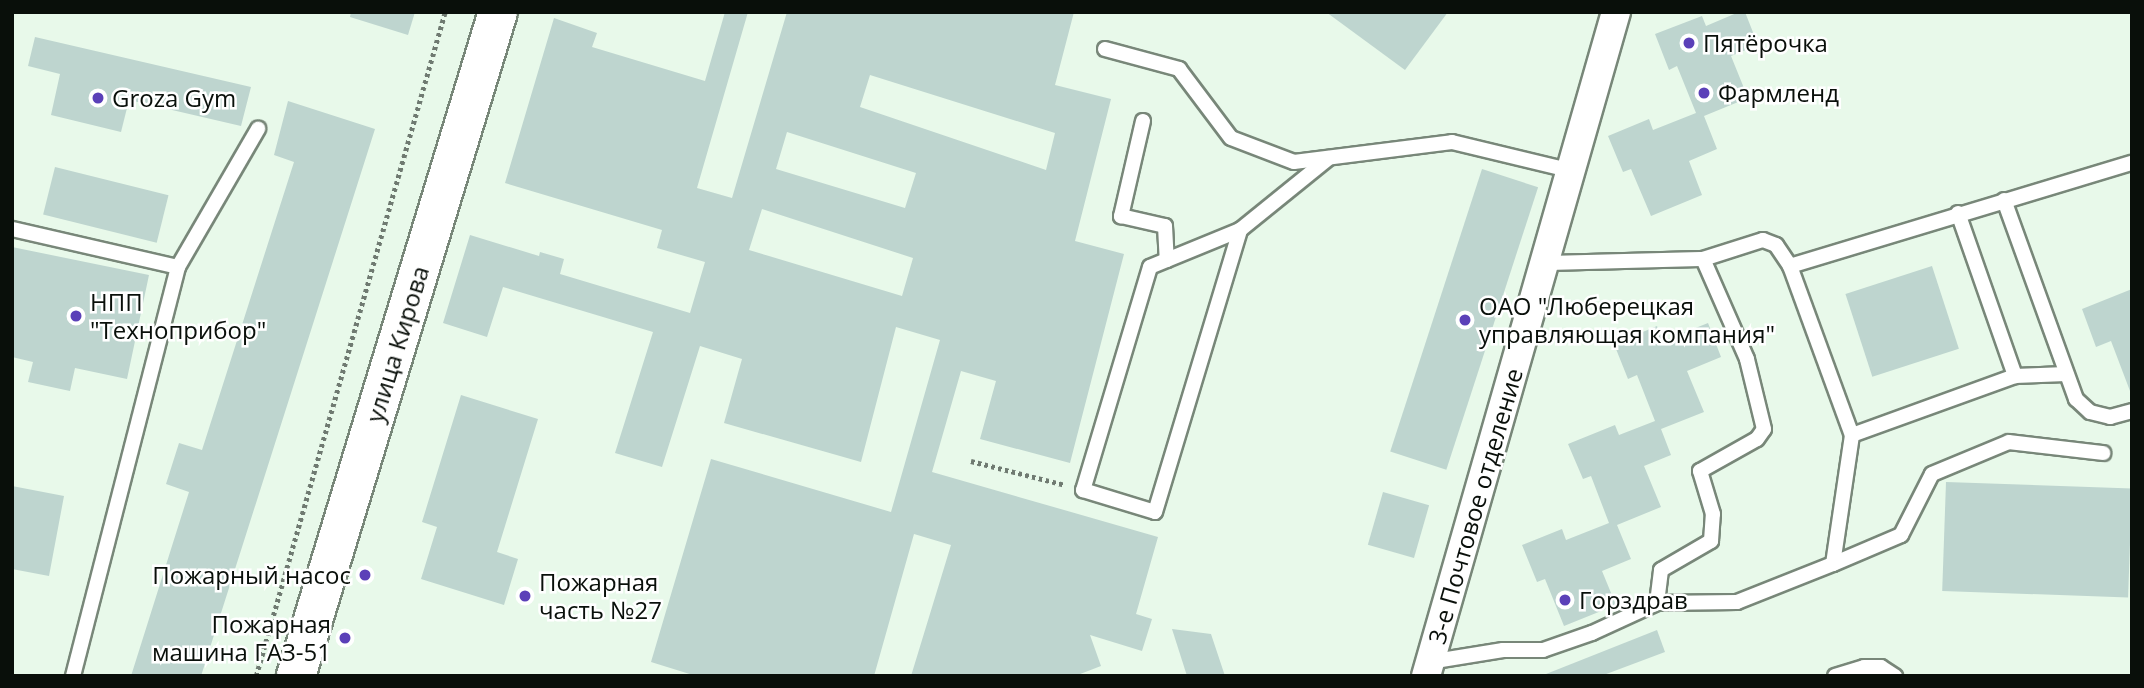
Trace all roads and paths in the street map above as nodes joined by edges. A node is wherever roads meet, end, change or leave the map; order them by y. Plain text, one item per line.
1 (445, 12) edge
2 (498, 12) edge
3 (1616, 12) edge
4 (1105, 49) dead end
5 (1143, 121) dead end
6 (258, 130) dead end
7 (1329, 158) junction
8 (2132, 163) edge
9 (1573, 171) junction
10 (2004, 200) junction
11 (1958, 213) junction
12 (12, 229) edge
13 (1240, 230) junction
14 (1703, 259) junction
15 (1167, 260) junction
16 (1546, 262) junction
17 (178, 267) junction
18 (1790, 267) junction
19 (2066, 374) junction
20 (2015, 376) junction
21 (2132, 411) edge
22 (1852, 435) junction
23 (2103, 453) dead end
24 (971, 461) dead end
25 (1083, 490) junction
26 (1833, 565) junction
27 (1657, 603) junction
28 (1428, 669) edge
29 (73, 676) edge
30 (256, 676) edge
31 (296, 676) edge
32 (1835, 676) edge
33 (1895, 676) edge

1 - 30 path
2 - 31 main road, улица Кирова
3 - 9 street, 3-е Почтовое отделение
4 - 7 lane
5 - 15 lane
6 - 17 lane
7 - 9 lane
7 - 13 lane
8 - 10 lane
9 - 16 street, 3-е Почтовое отделение
10 - 11 lane
10 - 19 lane
11 - 18 lane
11 - 20 lane
12 - 17 lane
13 - 15 lane
13 - 25 lane
14 - 16 lane
14 - 18 lane
14 - 27 lane
15 - 25 lane
16 - 28 street, 3-е Почтовое отделение
17 - 29 lane
18 - 22 lane
19 - 20 lane
19 - 21 lane
20 - 22 lane
22 - 26 lane
23 - 26 lane
24 - 25 path
26 - 27 lane
27 - 28 lane
32 - 33 lane

